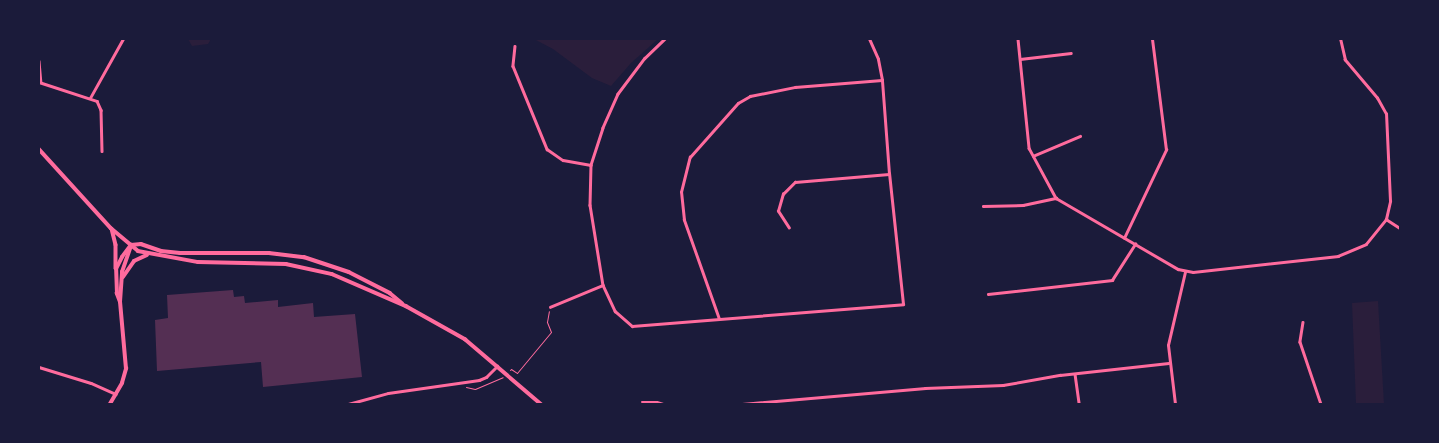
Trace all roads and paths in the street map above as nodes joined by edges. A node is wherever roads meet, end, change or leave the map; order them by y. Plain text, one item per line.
1 (123, 39) edge
2 (665, 39) edge
3 (869, 39) edge
4 (1018, 39) edge
5 (1153, 39) edge
6 (1340, 39) edge
7 (515, 46) dead end
8 (1071, 53) dead end
9 (1020, 59) junction
10 (39, 61) edge
11 (882, 80) junction
12 (40, 82) edge
13 (90, 98) junction
14 (1080, 136) dead end
15 (39, 149) edge
16 (102, 151) dead end
17 (1034, 156) junction
18 (591, 165) junction
19 (889, 174) junction
20 (1056, 198) junction
21 (983, 206) dead end
22 (1386, 219) junction
23 (112, 228) junction
24 (789, 228) dead end
25 (1400, 228) edge
26 (1124, 238) junction
27 (131, 244) junction
28 (1135, 244) junction
29 (150, 255) junction
30 (116, 269) junction
31 (1186, 272) junction
32 (122, 282) junction
33 (603, 285) junction
34 (988, 294) dead end
35 (120, 302) junction
36 (406, 306) junction
37 (550, 307) joint
38 (719, 319) junction
39 (1303, 322) dead end
40 (1168, 363) junction
41 (497, 366) junction
42 (39, 367) edge
43 (511, 369) dead end
44 (1075, 374) junction
45 (502, 379) dead end
46 (469, 389) dead end
47 (116, 394) junction
48 (642, 402) dead end
49 (110, 404) edge
50 (348, 404) edge
51 (541, 404) edge
52 (663, 404) edge
53 (742, 404) edge
54 (1079, 404) edge
55 (1175, 404) edge
56 (1321, 404) edge

1 - 13 street
2 - 18 street
3 - 11 street
4 - 9 street
5 - 26 street
6 - 22 street
7 - 18 street
8 - 9 street
9 - 17 street
10 - 12 street
11 - 19 street
11 - 38 street
12 - 13 street
13 - 16 street
14 - 17 street
15 - 23 main road
17 - 20 street
18 - 33 street
19 - 24 street
19 - 38 street
20 - 21 street
20 - 26 street
22 - 25 street
22 - 31 street
23 - 27 main road
23 - 30 main road
26 - 28 street
27 - 29 main road
27 - 30 main road
27 - 32 main road
27 - 36 main road
28 - 31 street
28 - 34 street
29 - 32 main road
29 - 36 main road
30 - 35 main road
31 - 40 street
32 - 35 main road
33 - 37 street
33 - 38 street
35 - 47 main road
36 - 41 main road
37 - 43 path
39 - 56 street
40 - 44 street
40 - 55 street
41 - 50 street
41 - 51 main road
42 - 47 street
44 - 53 street
44 - 54 street
45 - 46 path
47 - 49 main road
48 - 52 street

